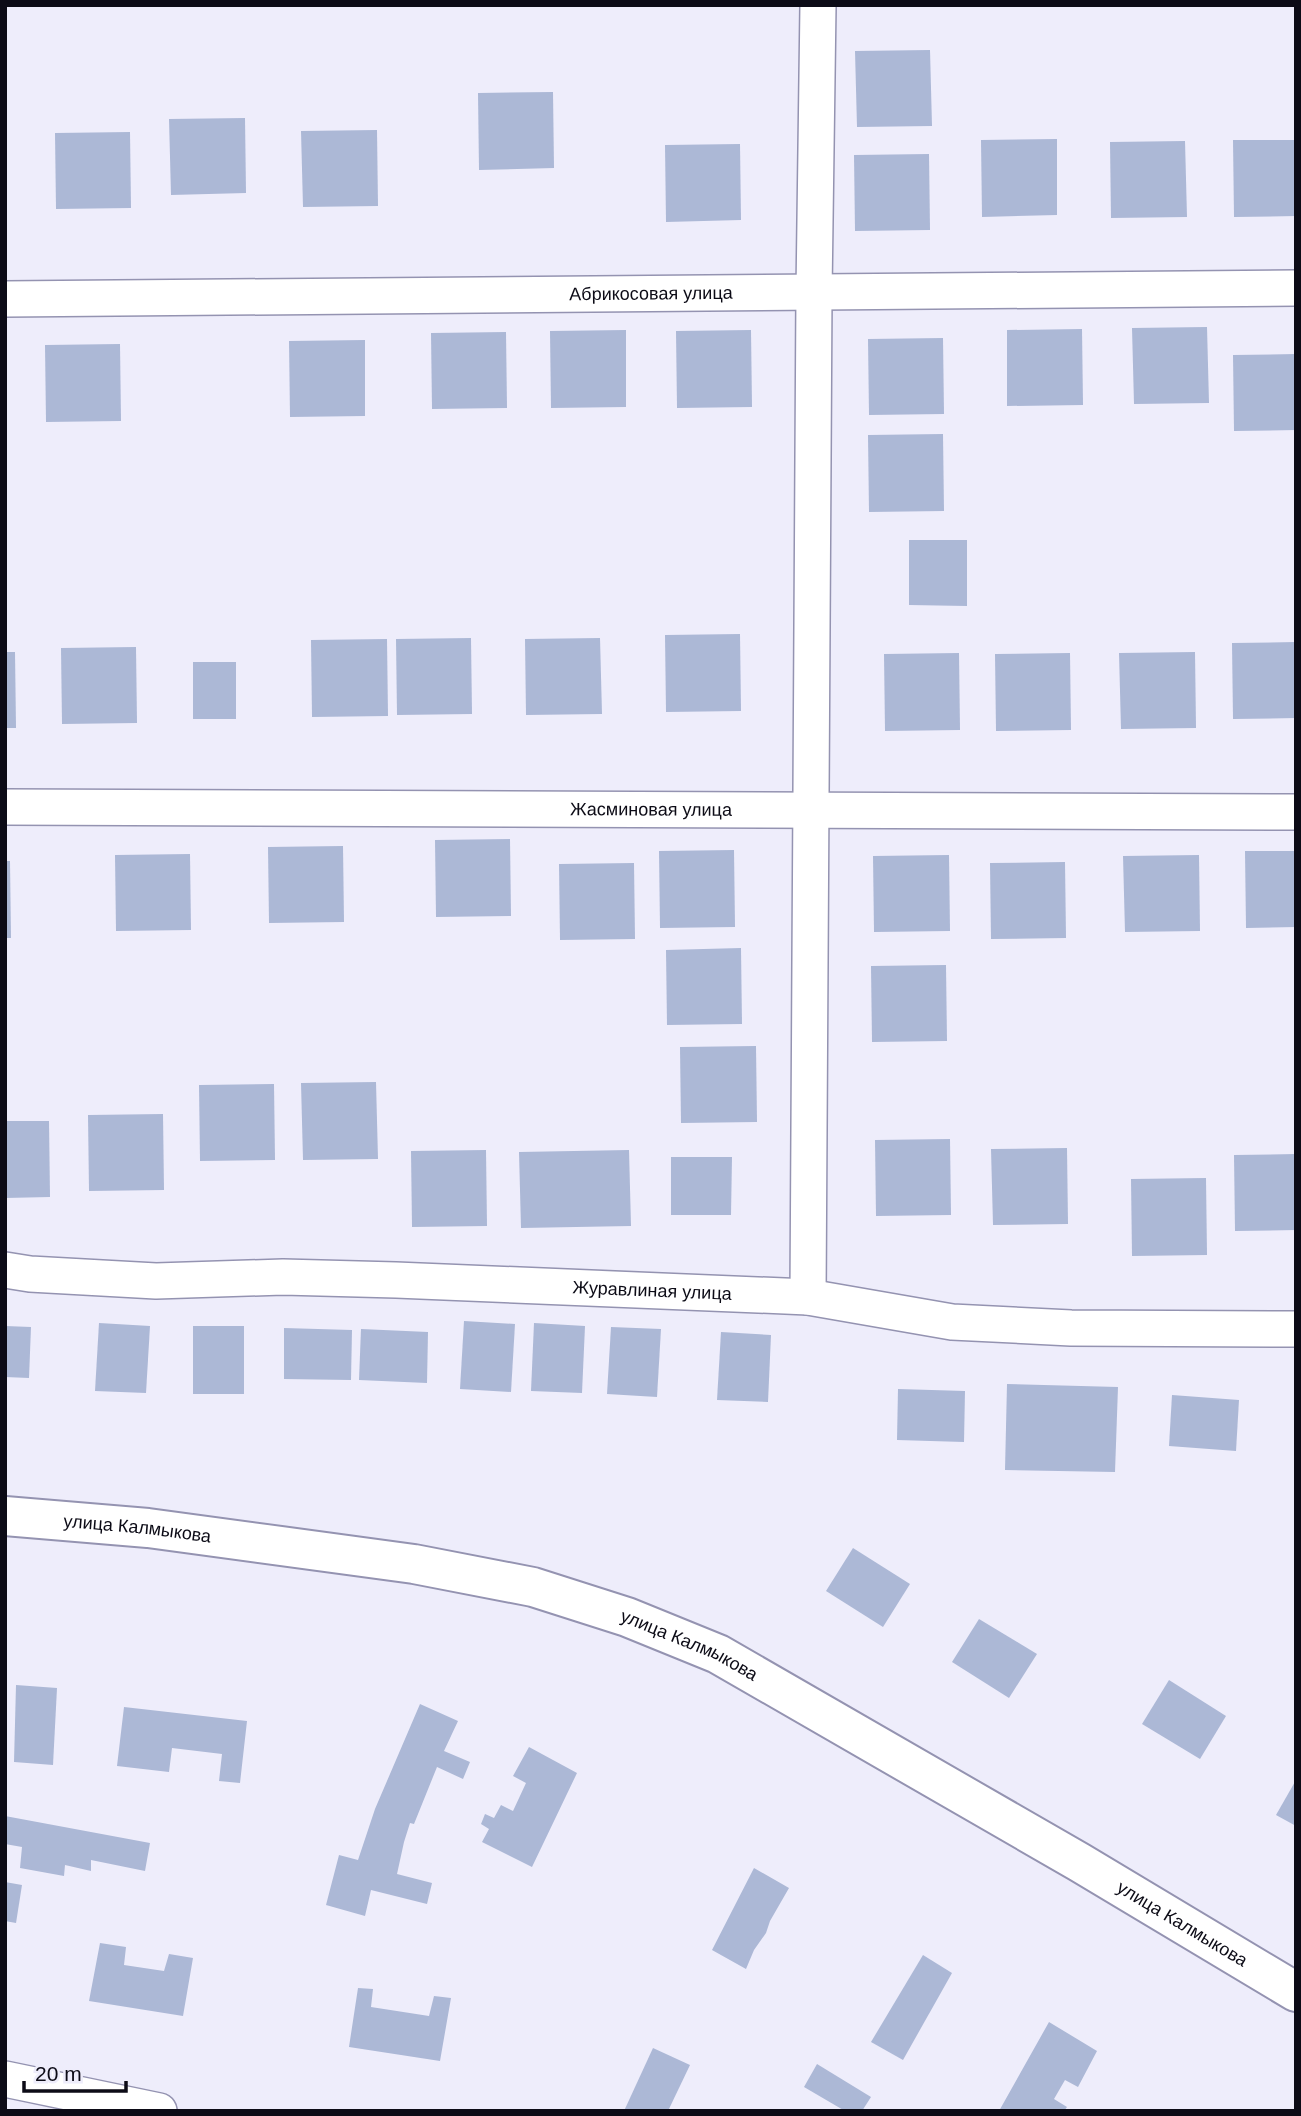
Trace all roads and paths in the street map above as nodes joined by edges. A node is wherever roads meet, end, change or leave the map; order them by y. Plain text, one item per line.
1 (818, 5) edge
2 (1296, 288) edge
3 (814, 292) junction
4 (5, 299) edge
5 (5, 807) edge
6 (811, 810) junction
7 (1296, 812) edge
8 (5, 1270) edge
9 (808, 1297) junction
10 (1296, 1329) edge
11 (5, 1516) edge
12 (1296, 1992) edge
13 (5, 2079) edge
14 (159, 2111) edge

1 - 3 street
2 - 3 street, Абрикосовая улица
3 - 4 street, Абрикосовая улица
3 - 6 street
5 - 6 street, Жасминовая улица
6 - 7 street, Жасминовая улица
6 - 9 street
8 - 9 street, Журавлиная улица
9 - 10 street, Журавлиная улица
11 - 12 main road, улица Калмыкова
13 - 14 street

